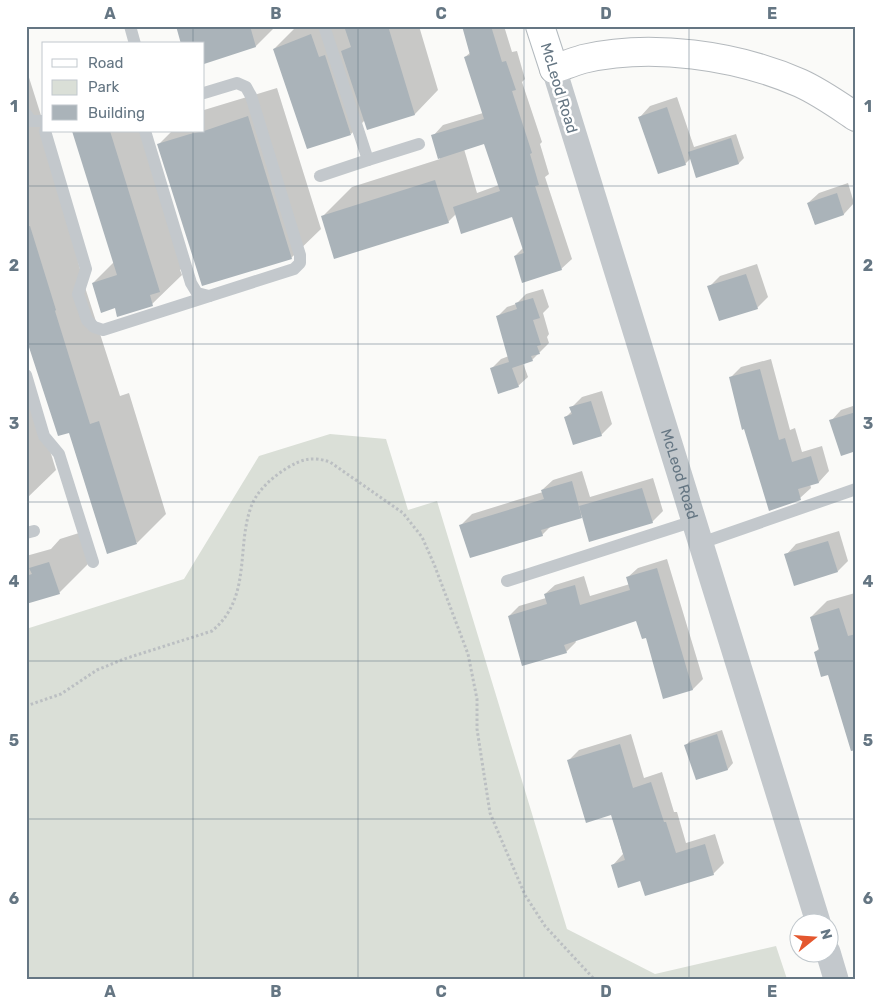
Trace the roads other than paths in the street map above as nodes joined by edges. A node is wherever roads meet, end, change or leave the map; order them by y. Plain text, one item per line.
1 (130, 26) edge
2 (324, 26) edge
3 (540, 26) edge
4 (134, 42) edge
5 (554, 69) junction
6 (205, 92) edge
7 (26, 114) edge
8 (856, 117) edge
9 (42, 124) edge
10 (46, 132) edge
11 (146, 132) edge
12 (419, 144) dead end
13 (368, 160) junction
14 (320, 176) dead end
15 (209, 296) junction
16 (26, 375) edge
17 (856, 489) edge
18 (697, 532) junction
19 (93, 562) dead end
20 (507, 581) dead end
21 (815, 912) edge
22 (831, 962) edge
23 (836, 979) edge

1 - 4 lane
2 - 13 lane
3 - 5 main road, McLeod Road
5 - 8 main road
5 - 18 street, McLeod Road
6 - 15 lane
7 - 9 lane
10 - 15 lane
11 - 15 lane
12 - 13 lane
13 - 14 lane
16 - 19 lane
17 - 18 lane
18 - 20 lane
18 - 21 street, McLeod Road
22 - 23 street

